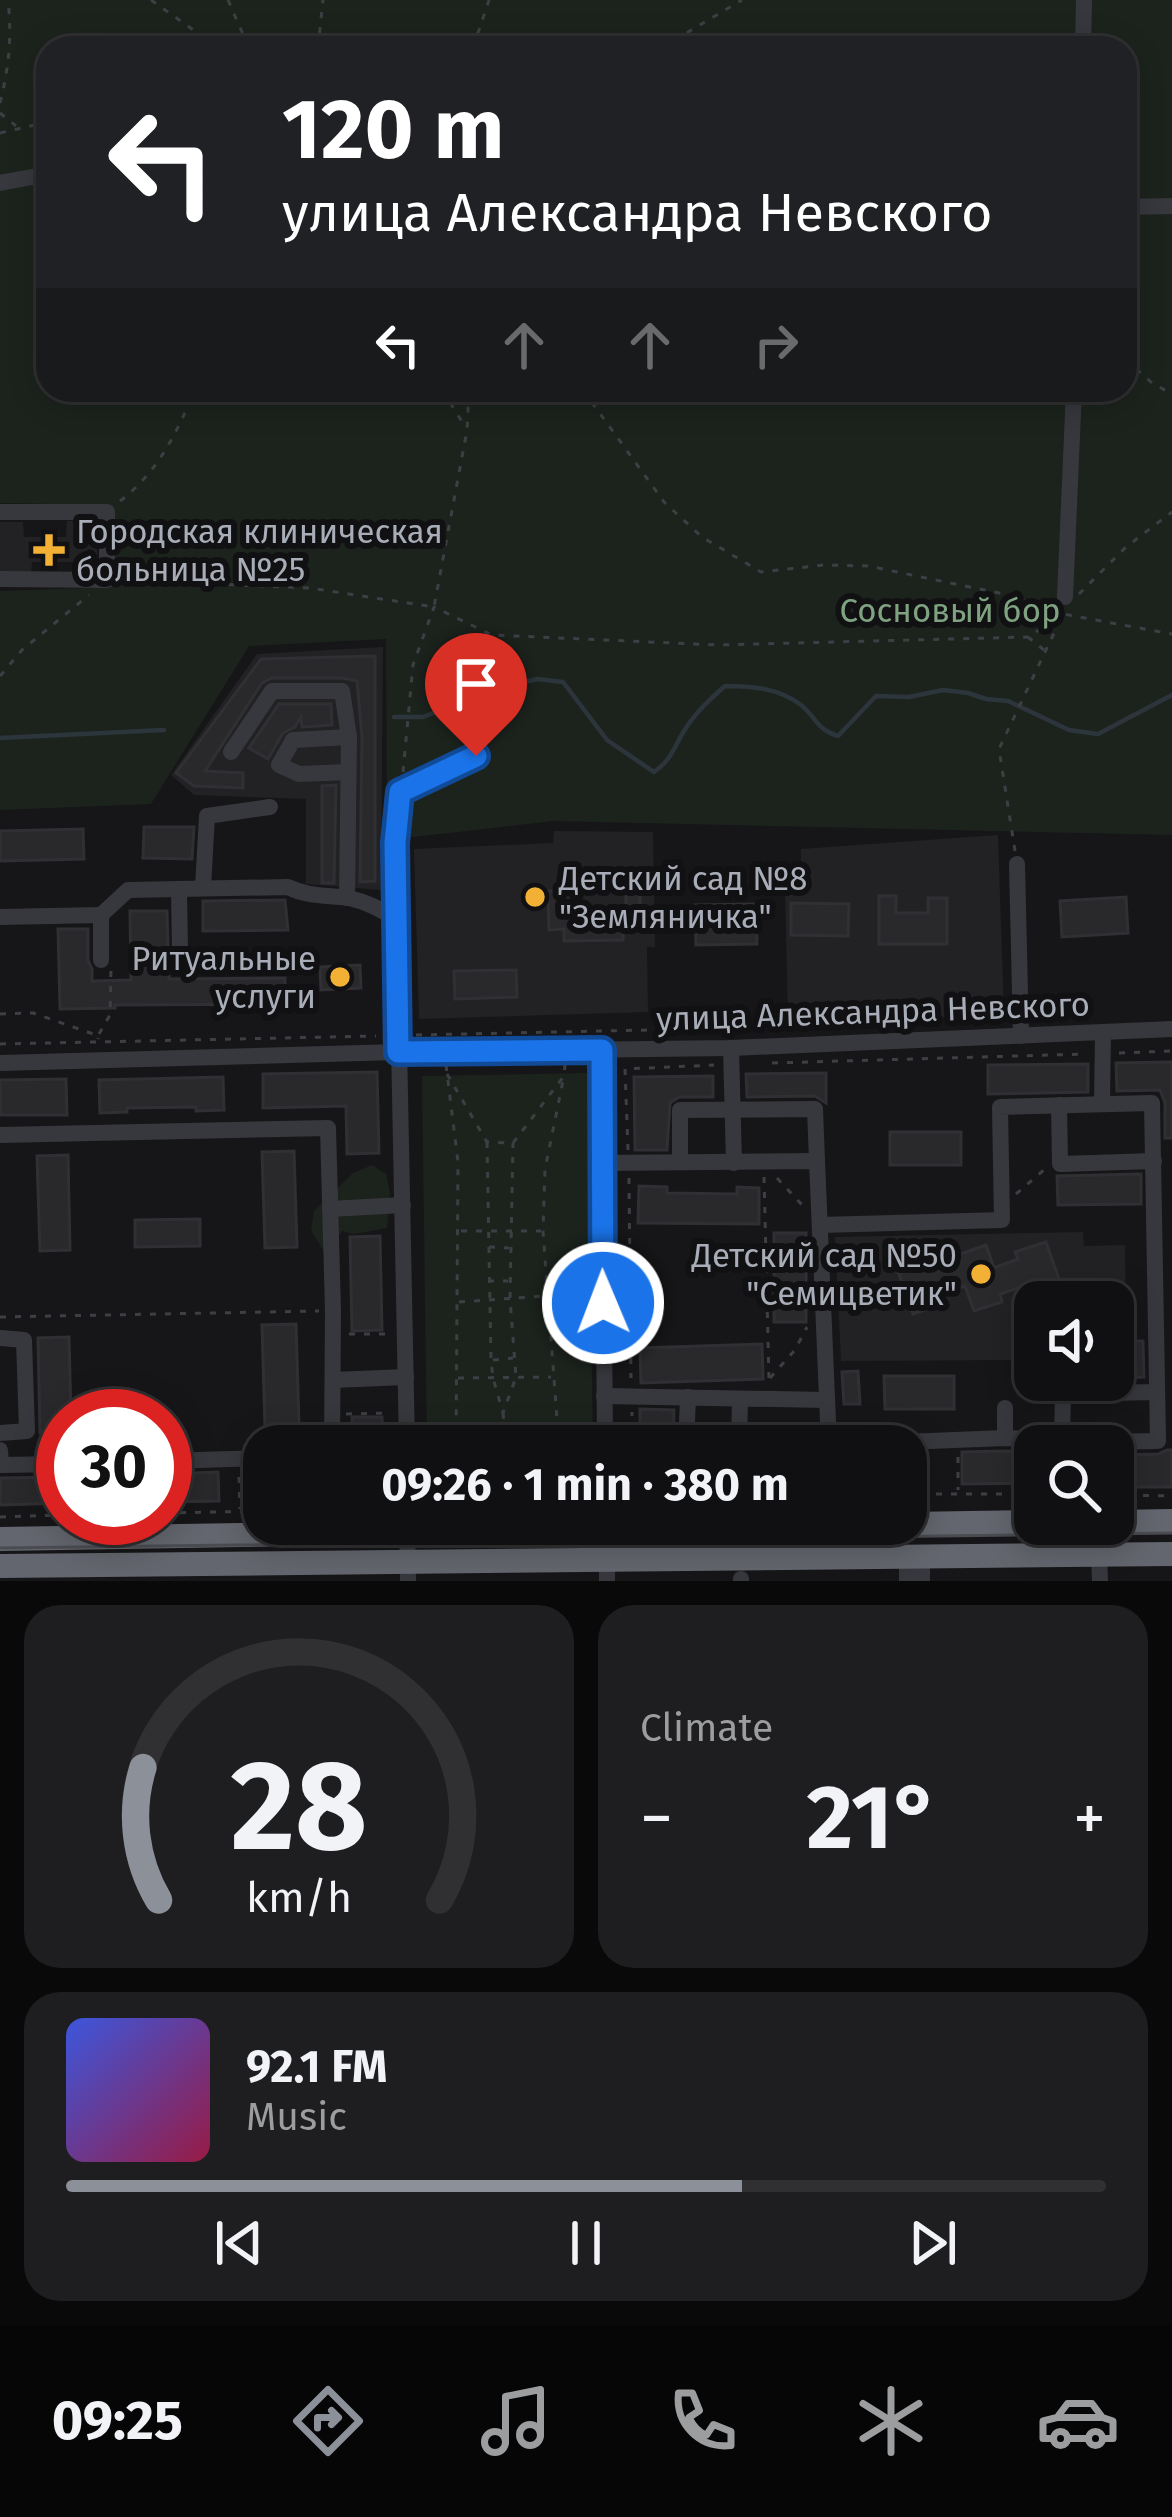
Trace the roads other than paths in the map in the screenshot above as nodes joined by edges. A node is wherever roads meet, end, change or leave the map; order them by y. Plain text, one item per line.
1 (1084, 0) edge
2 (1083, 36) edge
3 (36, 176) edge
4 (0, 183) edge
5 (1172, 206) edge
6 (1137, 207) edge
7 (1074, 402) edge
8 (0, 512) edge
9 (0, 579) edge
10 (1066, 606) road end
11 (349, 737) junction
12 (231, 752) dead end
13 (476, 756) dead end
14 (348, 772) junction
15 (270, 807) dead end
16 (1017, 864) road end
17 (203, 887) junction
18 (178, 890) junction
19 (347, 898) junction
20 (101, 916) junction
21 (0, 917) edge
22 (395, 919) junction
23 (180, 952) dead end
24 (101, 960) road end
25 (1172, 1029) edge
26 (1102, 1032) junction
27 (1021, 1036) junction
28 (398, 1044) junction
29 (602, 1050) junction
30 (732, 1056) junction
31 (0, 1063) edge
32 (1102, 1104) junction
33 (1059, 1105) junction
34 (732, 1110) junction
35 (0, 1135) edge
36 (1154, 1160) junction
37 (818, 1161) junction
38 (680, 1162) junction
39 (734, 1162) junction
40 (602, 1163) junction
41 (403, 1205) junction
42 (329, 1209) junction
43 (820, 1225) junction
44 (0, 1338) edge
45 (406, 1378) junction
46 (333, 1380) junction
47 (1157, 1392) junction
48 (604, 1396) junction
49 (688, 1397) junction
50 (740, 1399) junction
51 (826, 1400) junction
52 (1005, 1408) dead end
53 (332, 1425) edge
54 (407, 1425) edge
55 (605, 1425) edge
56 (687, 1425) edge
57 (739, 1425) edge
58 (828, 1425) edge
59 (1062, 1425) edge
60 (0, 1433) edge
61 (1005, 1438) junction
62 (1014, 1438) edge
63 (927, 1440) edge
64 (1134, 1442) edge
65 (0, 1450) edge
66 (243, 1459) edge
67 (192, 1460) edge
68 (36, 1464) edge
69 (1172, 1521) edge
70 (1014, 1522) edge
71 (1134, 1522) edge
72 (927, 1524) edge
73 (243, 1532) edge
74 (0, 1539) edge
75 (1172, 1554) edge
76 (1099, 1555) junction
77 (0, 1566) edge
78 (915, 1568) edge
79 (607, 1570) edge
80 (407, 1571) edge
81 (1100, 1581) edge

1 - 2 street
3 - 4 street
5 - 6 street
7 - 10 street
8 - 9 street
11 - 12 street
11 - 14 street
11 - 14 street
13 - 22 street
14 - 19 street
15 - 17 street
16 - 27 street
17 - 18 street
17 - 19 street
18 - 20 street
18 - 23 street
19 - 22 street
20 - 21 street
20 - 24 street
22 - 28 street
25 - 26 street, улица Александра Невского
26 - 27 street, улица Александра Невского
26 - 32 street
27 - 30 street, улица Александра Невского
28 - 29 street, улица Александра Невского
28 - 31 street, улица Александра Невского
28 - 41 street
29 - 30 street, улица Александра Невского
29 - 40 street
30 - 34 street
32 - 33 street
32 - 36 street
33 - 36 street
33 - 43 street
34 - 37 street
34 - 38 street
34 - 39 street
35 - 42 street
36 - 47 street
37 - 39 street
37 - 43 street
38 - 39 street
38 - 40 street
40 - 48 street
41 - 42 street
41 - 45 street
42 - 46 street
43 - 51 street
44 - 60 street
45 - 46 street
45 - 54 street
46 - 53 street
47 - 59 street
47 - 64 street
48 - 49 street
48 - 55 street
49 - 50 street
49 - 56 street
50 - 51 street
50 - 57 street
51 - 58 street
52 - 61 street
61 - 62 street
61 - 63 street
65 - 68 street
66 - 67 street
69 - 71 highway
70 - 72 highway
73 - 74 highway
75 - 76 highway
76 - 78 highway
76 - 81 street
77 - 80 highway
78 - 79 highway
79 - 80 highway

